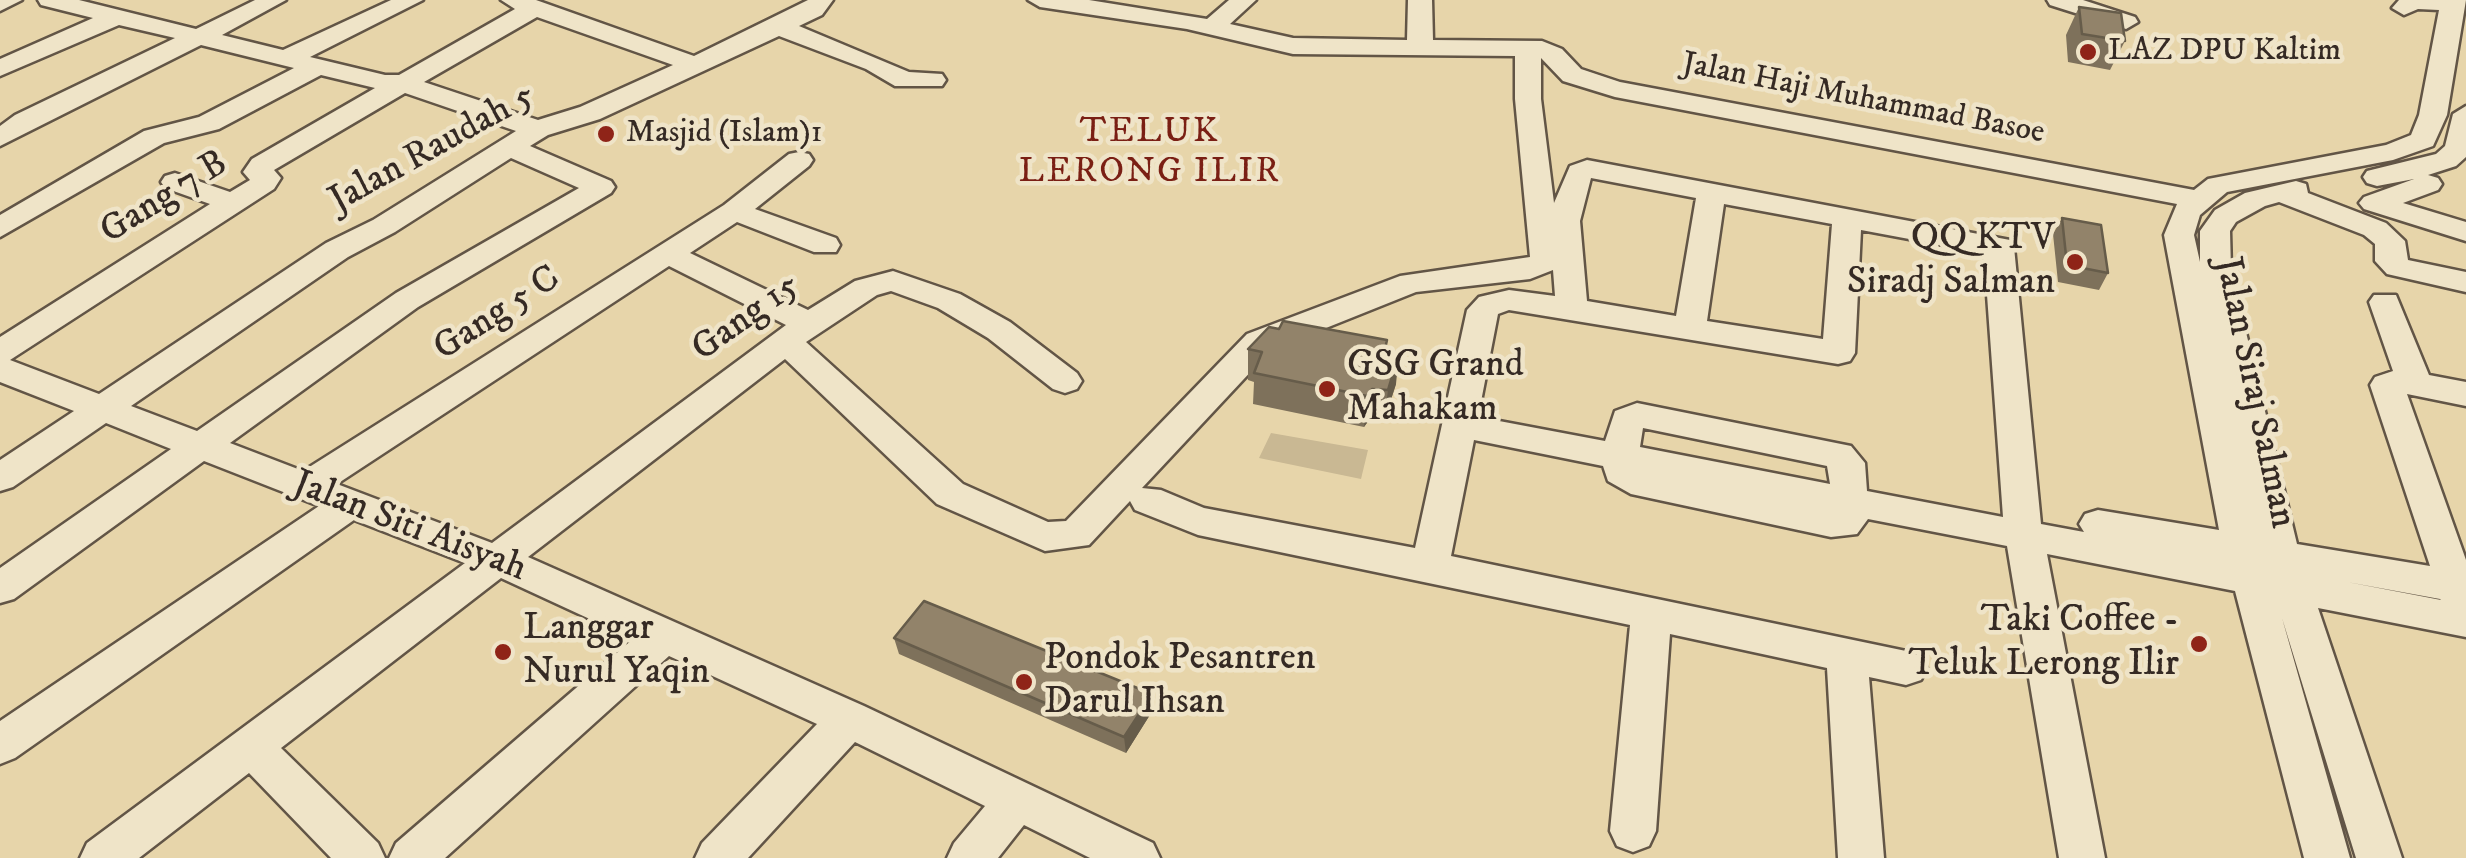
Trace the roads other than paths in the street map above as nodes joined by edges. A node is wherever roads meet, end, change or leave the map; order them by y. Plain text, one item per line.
1 (10, 0) edge
2 (50, 0) edge
3 (274, 0) edge
4 (411, 0) edge
5 (822, 0) edge
6 (1040, 0) edge
7 (1244, 0) edge
8 (1420, 0) edge
9 (2059, 0) edge
10 (2457, 3) edge
11 (0, 4) edge
12 (523, 4) edge
13 (1090, 4) edge
14 (2094, 5) edge
15 (2404, 8) dead end
16 (116, 17) junction
17 (2126, 22) edge
18 (778, 27) junction
19 (1210, 28) junction
20 (402, 29) dead end
21 (198, 38) junction
22 (1420, 46) junction
23 (1528, 49) junction
24 (287, 58) junction
25 (696, 64) junction
26 (323, 66) junction
27 (0, 68) edge
28 (933, 80) dead end
29 (400, 83) junction
30 (2466, 114) edge
31 (538, 130) junction
32 (0, 138) edge
33 (509, 147) junction
34 (799, 160) dead end
35 (2455, 170) edge
36 (2280, 181) junction
37 (175, 182) dead end
38 (2316, 186) junction
39 (1710, 192) junction
40 (2197, 199) junction
41 (234, 203) junction
42 (2374, 204) junction
43 (734, 212) junction
44 (1848, 220) junction
45 (0, 228) edge
46 (2466, 232) edge
47 (825, 245) dead end
48 (667, 254) junction
49 (2466, 282) edge
50 (2385, 302) dead end
51 (1572, 309) junction
52 (1690, 328) junction
53 (797, 332) junction
54 (0, 352) edge
55 (0, 369) edge
56 (1065, 381) dead end
57 (2415, 384) junction
58 (2466, 394) edge
59 (102, 408) junction
60 (1460, 416) junction
61 (201, 446) junction
62 (1622, 446) junction
63 (0, 478) edge
64 (305, 487) junction
65 (1849, 489) junction
66 (1148, 500) dead end
67 (351, 504) junction
68 (2022, 522) junction
69 (497, 560) junction
70 (2246, 564) junction
71 (1430, 566) junction
72 (2286, 571) junction
73 (0, 588) edge
74 (2462, 608) edge
75 (1652, 615) junction
76 (665, 635) junction
77 (1847, 656) junction
78 (1906, 668) dead end
79 (850, 719) junction
80 (0, 745) edge
81 (253, 748) junction
82 (1017, 800) junction
83 (1633, 831) dead end
84 (103, 858) edge
85 (362, 858) edge
86 (412, 858) edge
87 (718, 858) edge
88 (970, 858) edge
89 (1136, 858) edge
90 (1861, 858) edge
91 (2082, 858) edge
92 (2327, 858) edge
93 (2379, 858) edge

1 - 11 street
2 - 16 street
3 - 21 street
4 - 24 street
5 - 18 street, Jalan Raudah 5
6 - 13 street
7 - 19 street
8 - 22 street
9 - 14 street
10 - 15 street
10 - 36 street, Jalan Siraj Salman
12 - 25 street
12 - 29 street
13 - 19 street
14 - 17 street
16 - 21 street
16 - 27 street
18 - 25 street, Jalan Raudah 5
18 - 28 street
19 - 22 street
20 - 26 street
21 - 24 street
21 - 32 street
22 - 23 street
23 - 40 street, Jalan Haji Muhammad Basoe
23 - 53 street
24 - 26 street
25 - 31 street, Jalan Raudah 5
26 - 29 street
26 - 45 street
29 - 31 street
29 - 41 street, Gang 7 B
30 - 35 street
31 - 33 street, Jalan Raudah 5
33 - 59 street, Jalan Raudah 5
33 - 61 street
34 - 43 street, Gang 5 C
35 - 38 street, Jalan Siraj Salman
35 - 42 street
36 - 38 street, Jalan Siraj Salman
36 - 40 street, Jalan Siraj Salman
36 - 49 street
36 - 72 street, Jalan Siraj Salman
37 - 41 street
38 - 42 street
39 - 44 street
39 - 51 street
39 - 52 street
40 - 70 street, Jalan Siraj Salman
41 - 54 street, Gang 7 B
42 - 46 street
43 - 47 street
43 - 48 street, Gang 5 C
44 - 52 street
44 - 68 street
48 - 53 street
48 - 64 street, Gang 5 C
50 - 57 street
51 - 52 street
51 - 60 street
53 - 56 street, Gang 15
53 - 69 street, Gang 15
55 - 59 street, Jalan Siti Aisyah
57 - 58 street
57 - 74 street
59 - 61 street, Jalan Siti Aisyah
59 - 63 street, Jalan Raudah 5
60 - 62 street
60 - 71 street
61 - 64 street, Jalan Siti Aisyah
61 - 73 street
62 - 65 street
62 - 65 street
62 - 65 street
64 - 67 street, Jalan Siti Aisyah
65 - 68 street
66 - 71 street
67 - 69 street, Jalan Siti Aisyah
67 - 80 street
68 - 70 street
68 - 91 street
69 - 76 street, Jalan Siti Aisyah
69 - 81 street, Gang 15
70 - 72 street
70 - 92 street, Jalan Siraj Salman
71 - 75 street
72 - 74 street
72 - 93 street, Jalan Siraj Salman
75 - 77 street
75 - 83 street
76 - 79 street, Jalan Siti Aisyah
76 - 86 street
77 - 78 street
77 - 90 street
79 - 82 street, Jalan Siti Aisyah
79 - 87 street
81 - 84 street, Gang 15
81 - 85 street
82 - 88 street
82 - 89 street, Jalan Siti Aisyah

